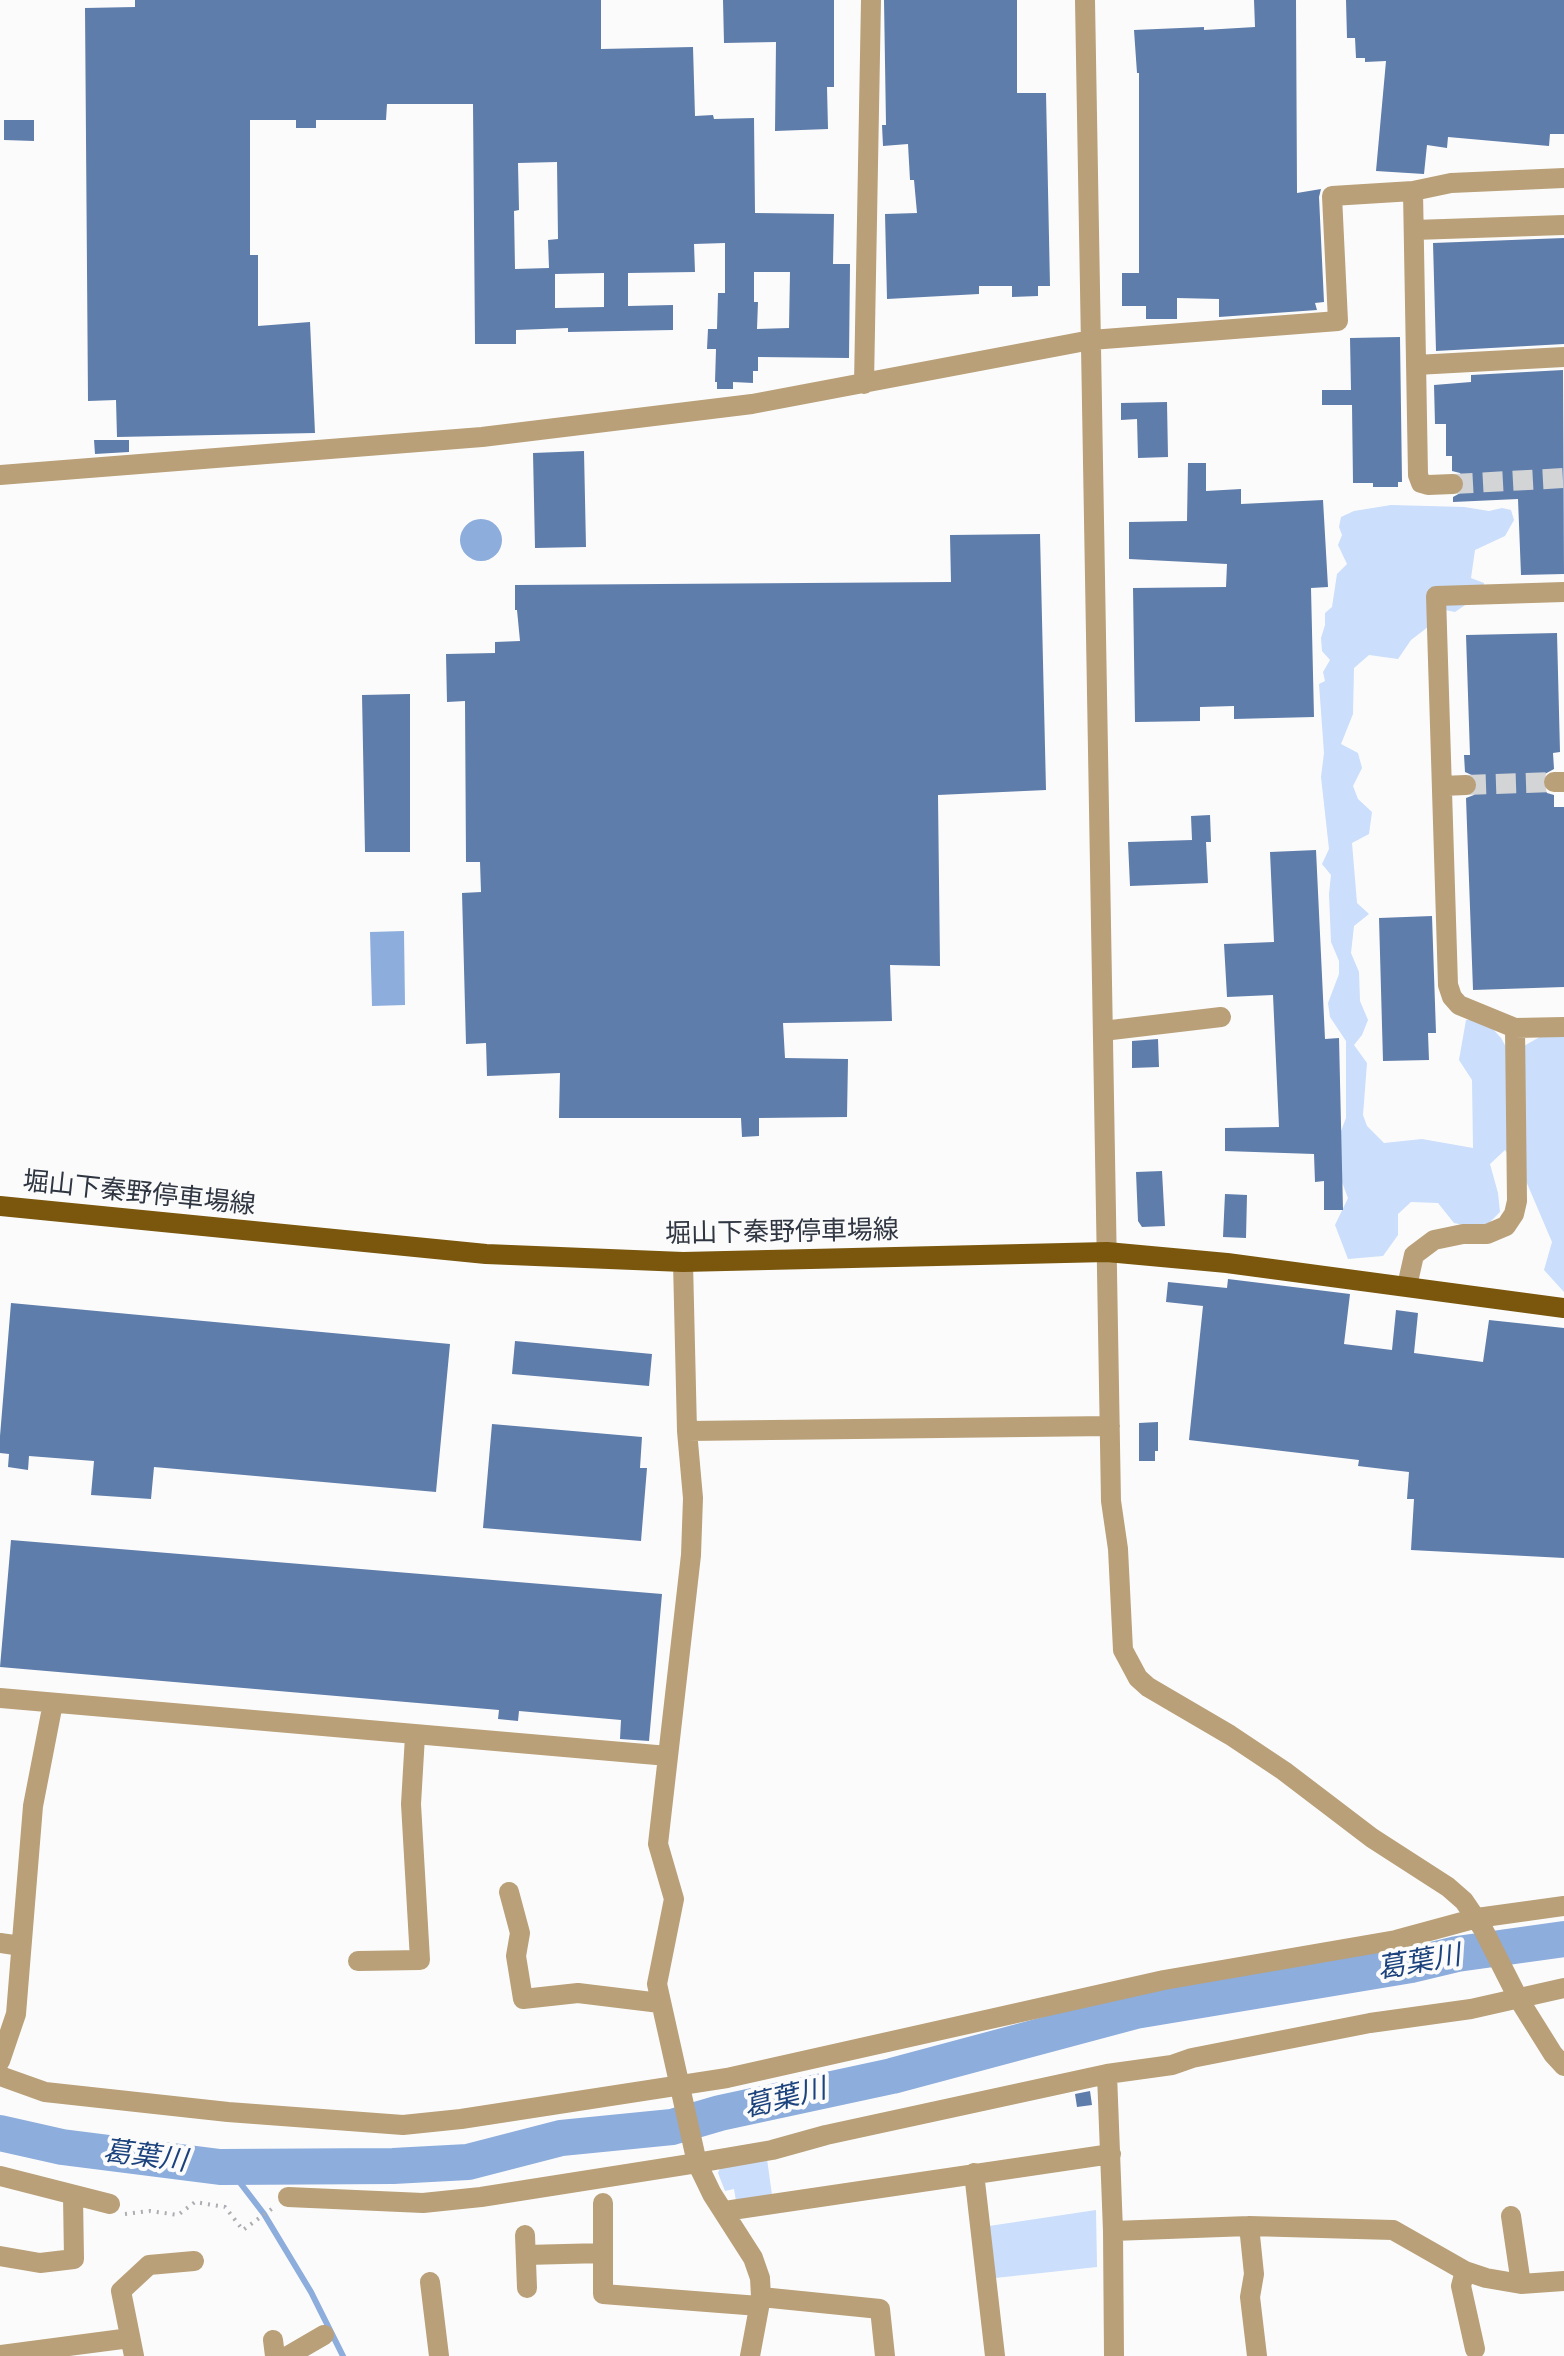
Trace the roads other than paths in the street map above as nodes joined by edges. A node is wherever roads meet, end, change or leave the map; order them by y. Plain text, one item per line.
1 (871, 0) edge
2 (1085, 0) edge
3 (1564, 178) edge
4 (1413, 191) junction
5 (1564, 225) edge
6 (1414, 230) junction
7 (1091, 340) junction
8 (1564, 357) edge
9 (1416, 365) junction
10 (864, 384) junction
11 (0, 475) edge
12 (1453, 484) tunnel mouth
13 (1564, 592) edge
14 (1466, 785) tunnel mouth
15 (1442, 786) junction
16 (1221, 1017) dead end
17 (1564, 1027) edge
18 (1515, 1028) junction
19 (1103, 1031) junction
20 (0, 1206) edge
21 (1107, 1252) junction
22 (683, 1262) junction
23 (1407, 1286) junction
24 (1564, 1308) edge
25 (1110, 1426) junction
26 (687, 1431) junction
27 (0, 1698) edge
28 (53, 1703) junction
29 (415, 1736) junction
30 (668, 1756) junction
31 (509, 1892) dead end
32 (1564, 1906) edge
33 (1480, 1924) junction
34 (0, 1943) edge
35 (21, 1946) junction
36 (358, 1961) dead end
37 (1564, 1988) edge
38 (1518, 1998) junction
39 (660, 2003) junction
40 (0, 2061) edge
41 (1564, 2066) edge
42 (1107, 2074) junction
43 (0, 2076) edge
44 (680, 2087) junction
45 (1111, 2154) junction
46 (697, 2163) junction
47 (974, 2173) junction
48 (0, 2176) edge
49 (73, 2196) junction
50 (283, 2200) road end
51 (603, 2203) dead end
52 (110, 2204) road end
53 (725, 2211) junction
54 (1511, 2216) dead end
55 (1249, 2226) junction
56 (1113, 2231) junction
57 (603, 2253) junction
58 (0, 2256) edge
59 (194, 2261) dead end
60 (1465, 2271) junction
61 (1564, 2281) edge
62 (430, 2282) dead end
63 (1521, 2284) junction
64 (527, 2288) dead end
65 (760, 2301) junction
66 (324, 2335) dead end
67 (132, 2347) edge
68 (1475, 2349) dead end
69 (0, 2355) edge
70 (288, 2356) edge
71 (439, 2356) edge
72 (750, 2356) edge
73 (885, 2356) edge
74 (995, 2356) edge
75 (1114, 2356) edge
76 (1257, 2356) edge

1 - 10 street
2 - 7 street
3 - 4 street
4 - 6 street
4 - 7 street
5 - 6 street
6 - 9 street
7 - 10 street
7 - 19 street
8 - 9 street
9 - 12 street
10 - 11 street
13 - 15 street
14 - 15 street
15 - 18 street
16 - 19 street
17 - 18 street
18 - 23 street
19 - 21 street
20 - 22 main road, 堀山下秦野停車場線
21 - 22 main road, 堀山下秦野停車場線
21 - 23 main road, 堀山下秦野停車場線
21 - 25 street
22 - 26 street
23 - 24 main road, 堀山下秦野停車場線
25 - 26 street
25 - 33 street
26 - 30 street
27 - 28 street
28 - 29 street
28 - 35 street
29 - 30 street
29 - 36 street
30 - 39 street
31 - 39 street
32 - 33 street
33 - 38 street
33 - 44 street
34 - 35 street
35 - 40 street
37 - 38 street
38 - 41 street
38 - 42 street
39 - 44 street
42 - 45 street
42 - 46 street
43 - 44 street
44 - 46 street
45 - 47 street
45 - 56 street
46 - 50 street
46 - 53 street
47 - 53 street
47 - 74 street
48 - 49 street
49 - 52 street
49 - 58 street
51 - 57 street
53 - 65 street
54 - 63 street
55 - 56 street
55 - 60 street
55 - 76 street
56 - 75 street
57 - 64 street
57 - 65 street
59 - 67 street
60 - 63 street
60 - 68 street
61 - 63 street
62 - 71 street
65 - 72 street
65 - 73 street
66 - 70 street
67 - 69 street

